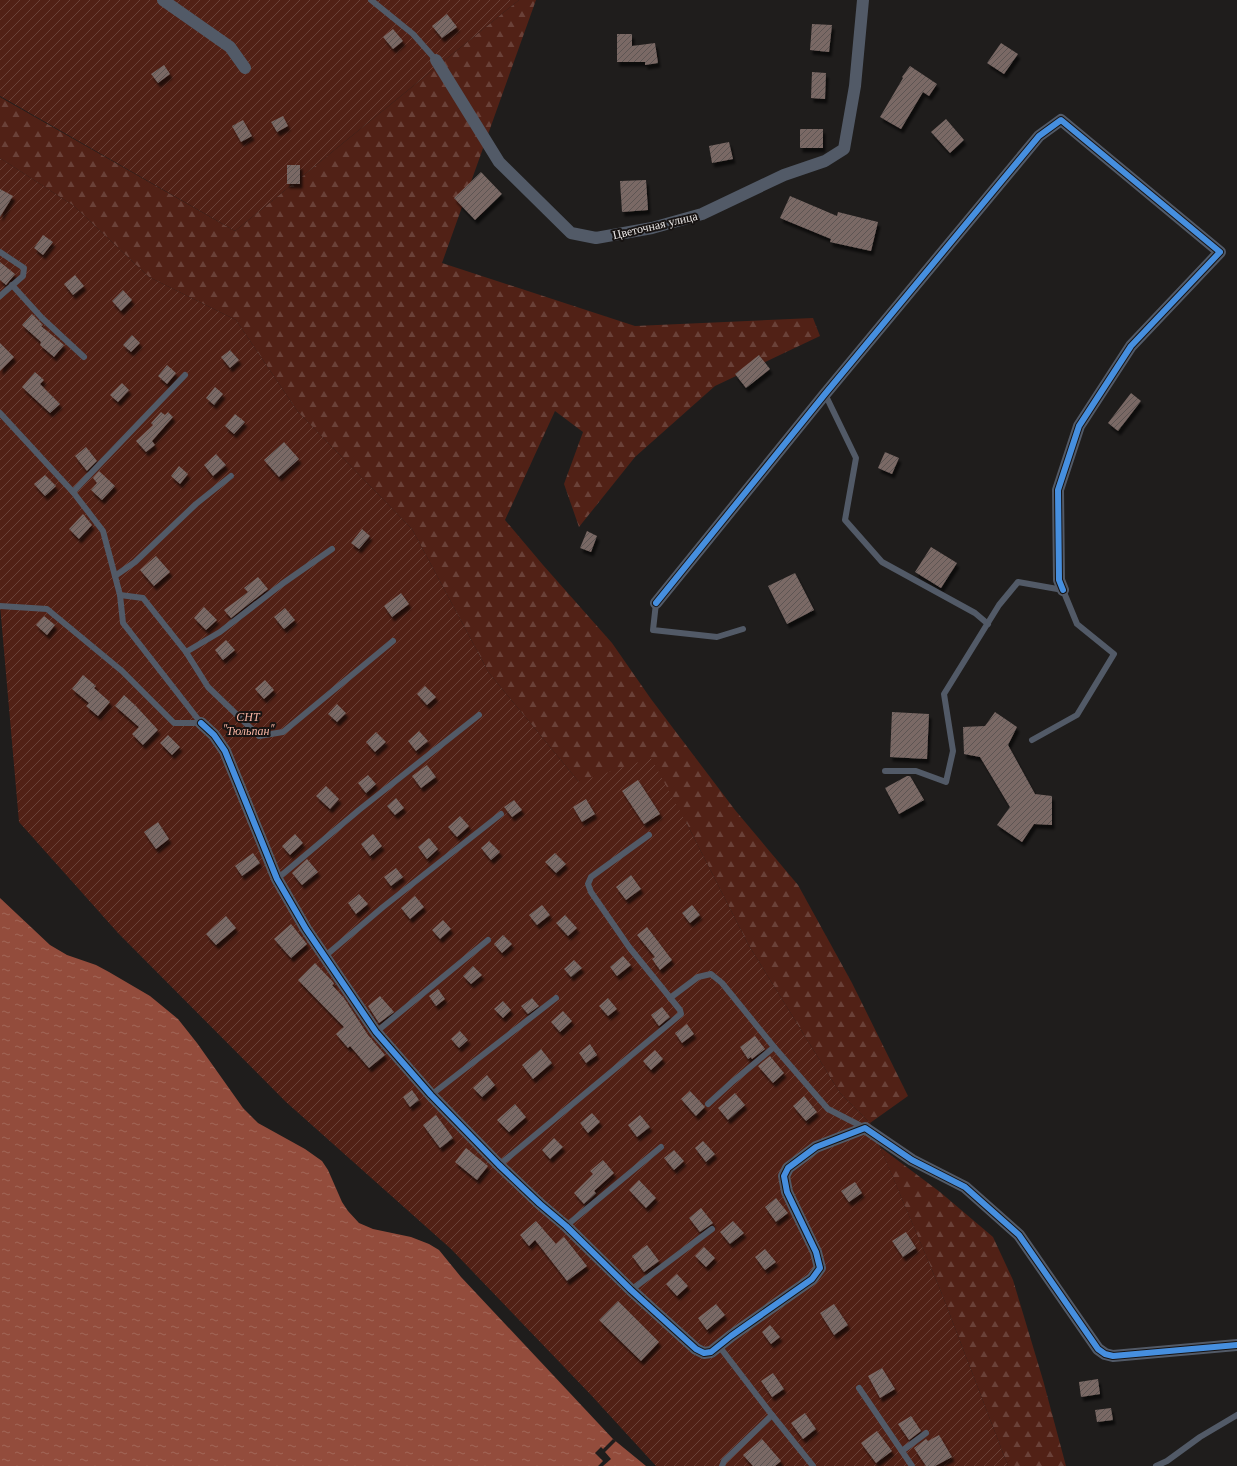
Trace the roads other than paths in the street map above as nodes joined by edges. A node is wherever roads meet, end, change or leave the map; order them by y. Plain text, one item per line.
1 (163, 0) edge
2 (371, 0) edge
3 (863, 0) edge
4 (436, 60) joint
5 (245, 68) dead end
6 (0, 252) edge
7 (12, 285) junction
8 (0, 296) edge
9 (84, 357) dead end
10 (185, 374) dead end
11 (825, 394) junction
12 (0, 413) edge
13 (231, 476) dead end
14 (73, 492) junction
15 (332, 549) dead end
16 (115, 576) junction
17 (1063, 590) junction
18 (120, 595) junction
19 (656, 603) joint
20 (0, 606) edge
21 (988, 624) junction
22 (742, 629) dead end
23 (393, 641) dead end
24 (186, 652) junction
25 (479, 716) dead end
26 (201, 723) junction
27 (1032, 740) dead end
28 (885, 771) dead end
29 (501, 814) dead end
30 (649, 835) dead end
31 (277, 879) junction
32 (488, 940) dead end
33 (324, 956) junction
34 (556, 998) dead end
35 (670, 998) junction
36 (376, 1032) junction
37 (774, 1047) junction
38 (431, 1095) junction
39 (708, 1104) dead end
40 (865, 1128) junction
41 (661, 1147) dead end
42 (499, 1165) junction
43 (566, 1226) junction
44 (712, 1229) dead end
45 (631, 1290) junction
46 (1237, 1345) edge
47 (720, 1346) junction
48 (859, 1388) dead end
49 (772, 1415) junction
50 (1237, 1415) edge
51 (926, 1433) dead end
52 (902, 1451) junction
53 (722, 1466) edge
54 (813, 1466) edge
55 (912, 1466) edge
56 (1156, 1466) edge

1 - 5 street
2 - 4 lane
3 - 4 street, Цветочная улица
6 - 7 lane
7 - 8 lane
7 - 9 lane
10 - 14 lane
11 - 17 street
11 - 19 street
11 - 21 lane
12 - 14 lane
13 - 16 lane
14 - 16 lane
15 - 24 lane
16 - 18 lane
17 - 21 lane
17 - 27 lane
18 - 24 lane
18 - 26 lane
19 - 22 lane
20 - 26 lane
21 - 28 lane
23 - 24 lane
25 - 31 lane
26 - 31 street
29 - 33 lane
30 - 35 lane
31 - 33 street
32 - 36 lane
33 - 36 street
34 - 38 lane
35 - 37 lane
35 - 42 lane
36 - 38 street
37 - 39 lane
37 - 40 lane
38 - 42 street
40 - 46 street
40 - 47 street
41 - 43 lane
42 - 43 street
43 - 45 street
44 - 45 lane
45 - 47 street
47 - 49 lane
48 - 52 lane
49 - 53 lane
49 - 54 lane
50 - 56 lane
51 - 52 lane
52 - 55 lane

